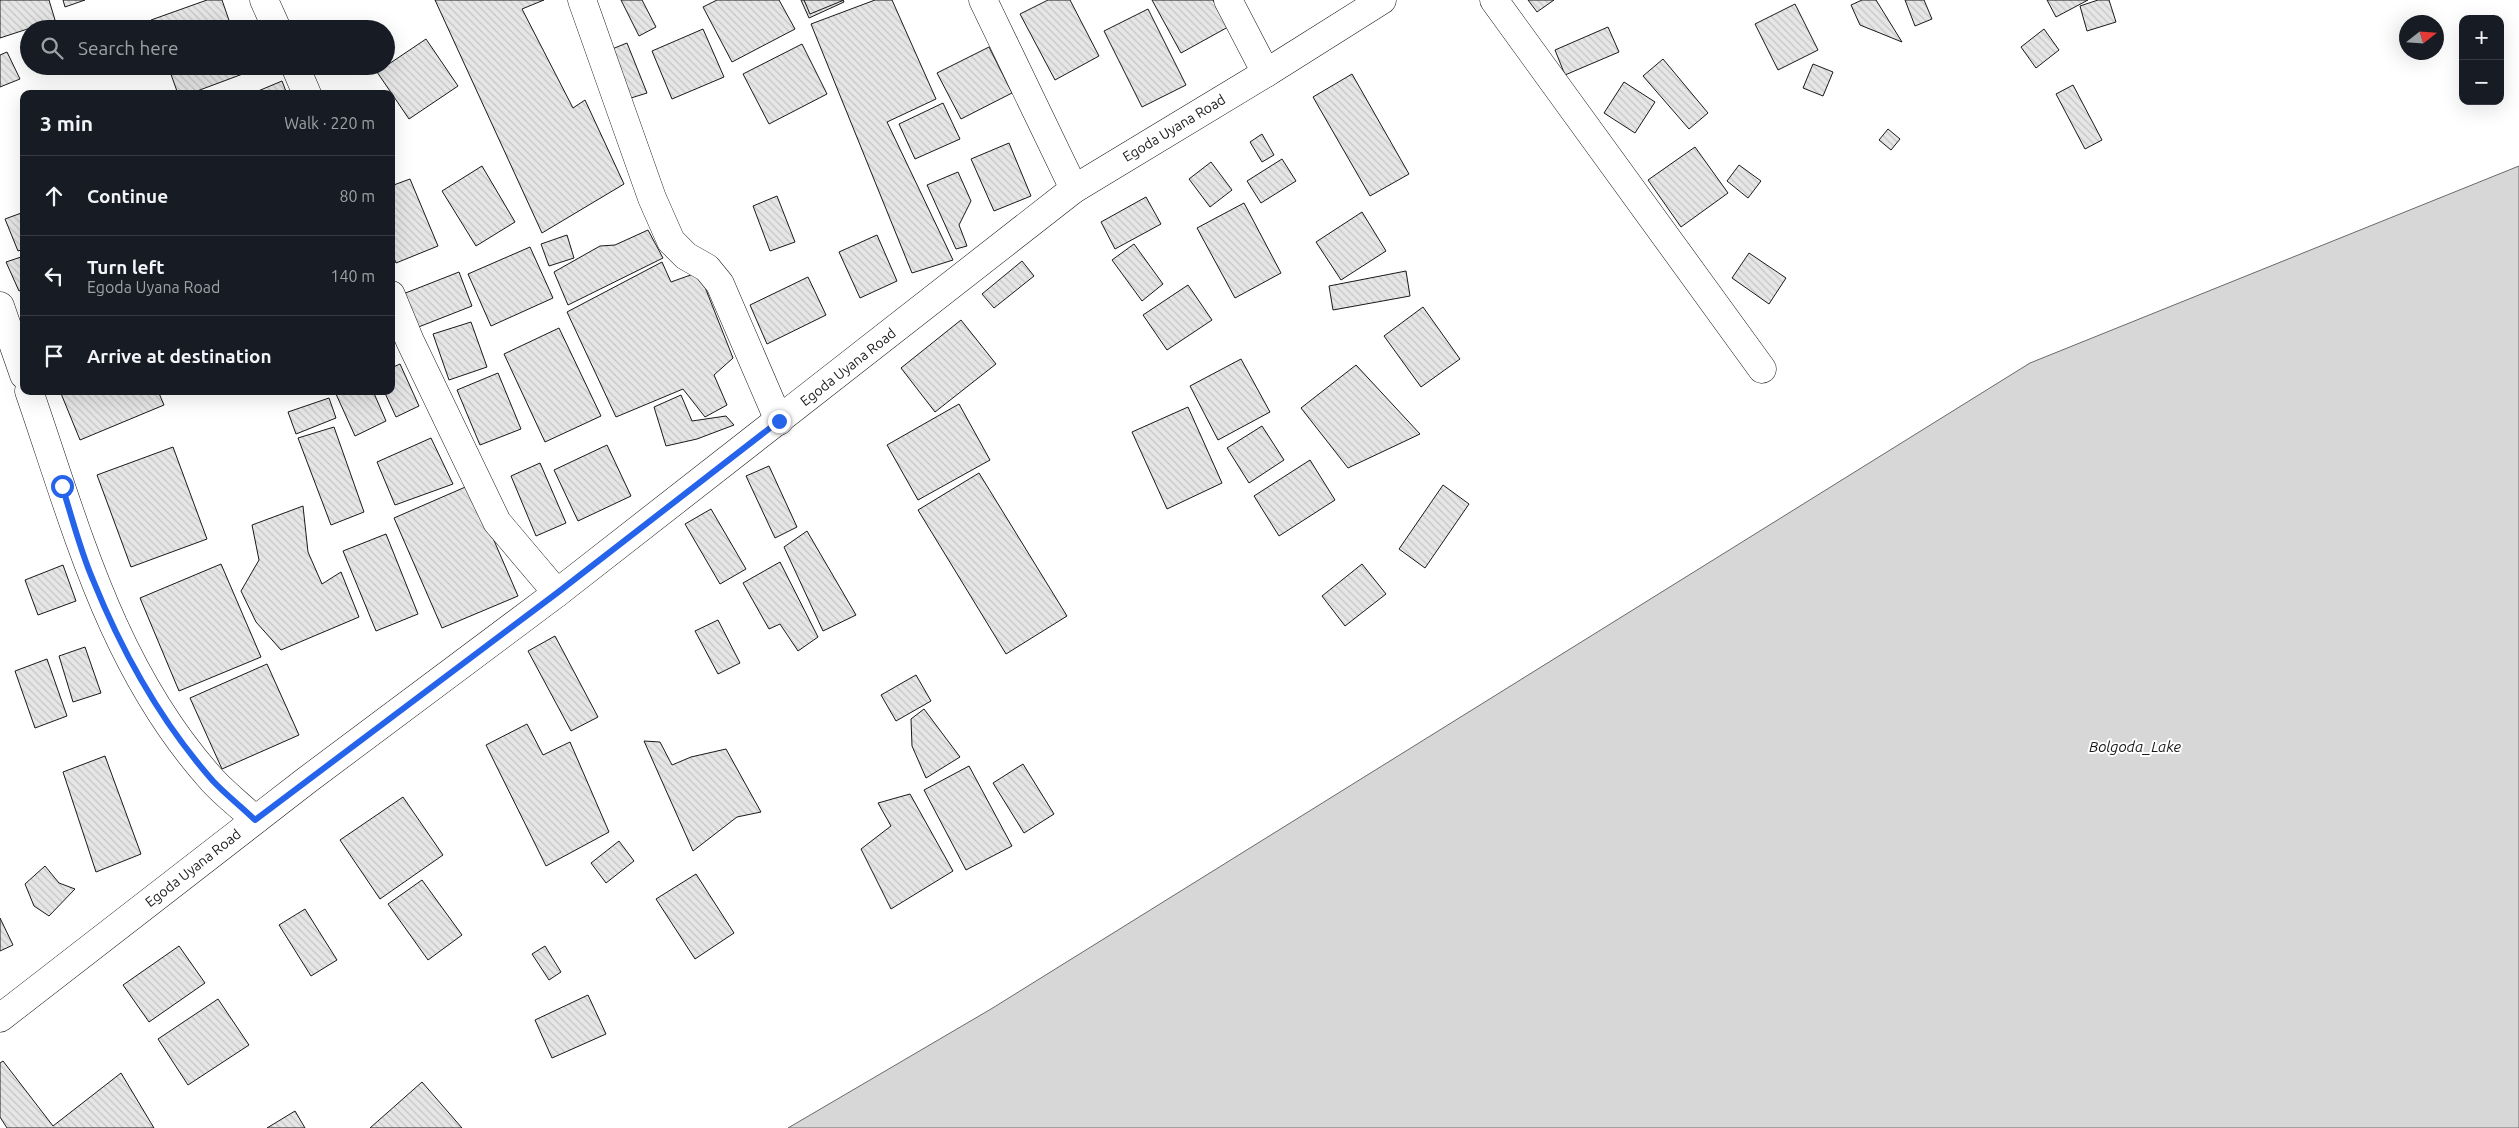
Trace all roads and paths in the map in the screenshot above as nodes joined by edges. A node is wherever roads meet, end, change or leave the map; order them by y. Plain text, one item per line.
1 (264, 0) edge
2 (582, 0) edge
3 (983, 0) edge
4 (1228, 0) edge
5 (1382, 0) edge
6 (1494, 0) edge
7 (274, 20) edge
8 (1266, 73) junction
9 (299, 75) edge
10 (305, 90) edge
11 (1074, 189) junction
12 (395, 305) edge
13 (0, 306) edge
14 (20, 364) edge
15 (1762, 369) dead end
16 (30, 395) edge
17 (779, 421) junction
18 (557, 593) junction
19 (255, 820) junction
20 (0, 1018) edge

1 - 7 street
2 - 17 street
3 - 11 street
4 - 8 street
5 - 8 street, Egoda Uyana Road
6 - 15 street
8 - 11 street, Egoda Uyana Road
9 - 10 street
11 - 17 street, Egoda Uyana Road
12 - 18 street
13 - 14 street
16 - 19 street
17 - 18 street, Egoda Uyana Road
18 - 19 street, Egoda Uyana Road
19 - 20 street, Egoda Uyana Road

